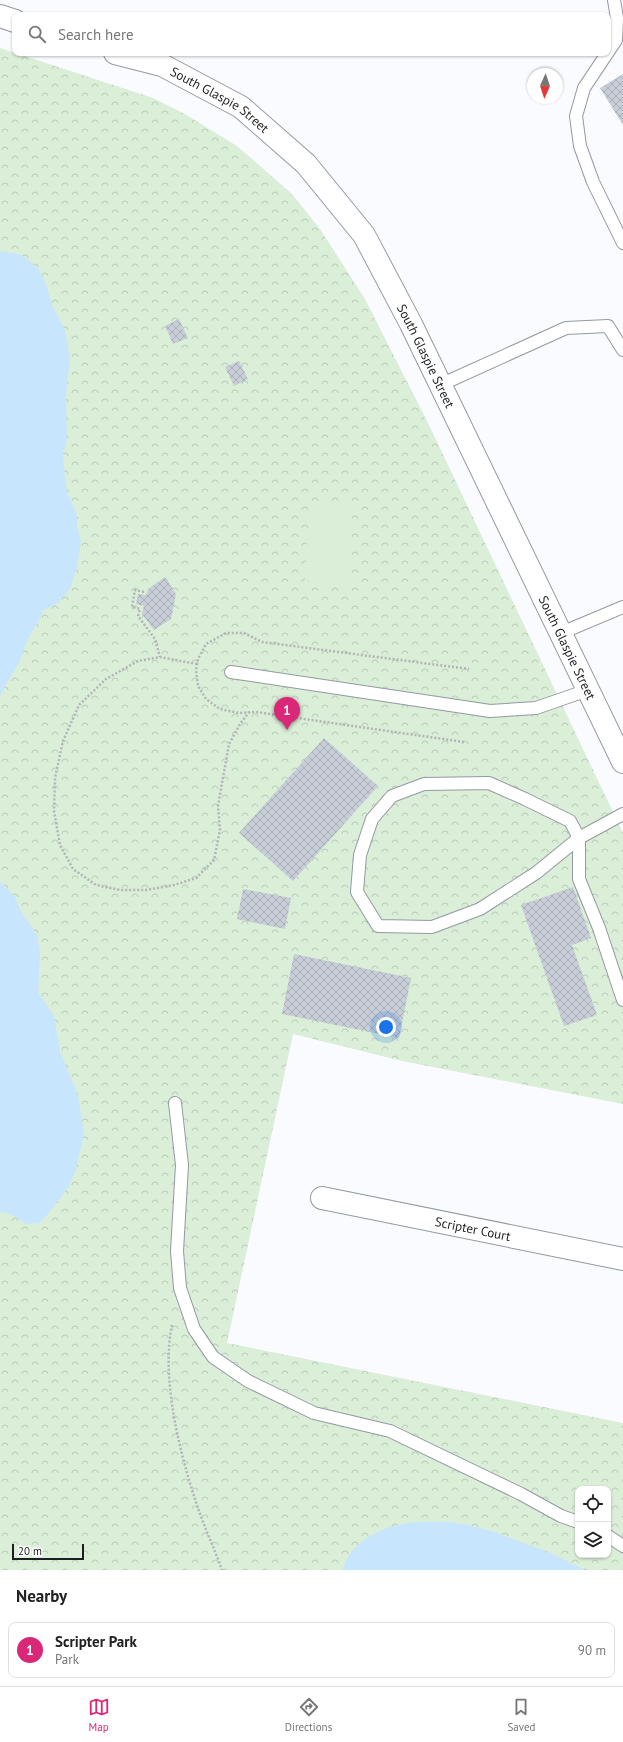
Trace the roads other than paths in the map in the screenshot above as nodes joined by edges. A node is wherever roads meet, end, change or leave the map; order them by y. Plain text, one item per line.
1 (614, 0) edge
2 (0, 16) edge
3 (12, 20) edge
4 (611, 48) edge
5 (127, 56) edge
6 (605, 56) edge
7 (623, 243) edge
8 (623, 350) edge
9 (440, 385) junction
10 (623, 607) edge
11 (561, 634) junction
12 (231, 672) dead end
13 (588, 690) junction
14 (623, 762) edge
15 (623, 814) edge
16 (579, 838) junction
17 (623, 1000) edge
18 (175, 1103) dead end
19 (322, 1198) dead end
20 (623, 1259) edge
21 (575, 1521) edge
22 (611, 1538) edge
23 (623, 1546) edge

1 - 4 lane
2 - 3 street
5 - 9 street, South Glaspie Street
6 - 7 lane
8 - 9 lane
9 - 11 street, South Glaspie Street
10 - 11 lane
11 - 13 street, South Glaspie Street
12 - 13 lane
13 - 14 street, South Glaspie Street
15 - 16 lane
16 - 16 lane
16 - 17 lane
18 - 21 lane
19 - 20 street, Scripter Court
22 - 23 lane

